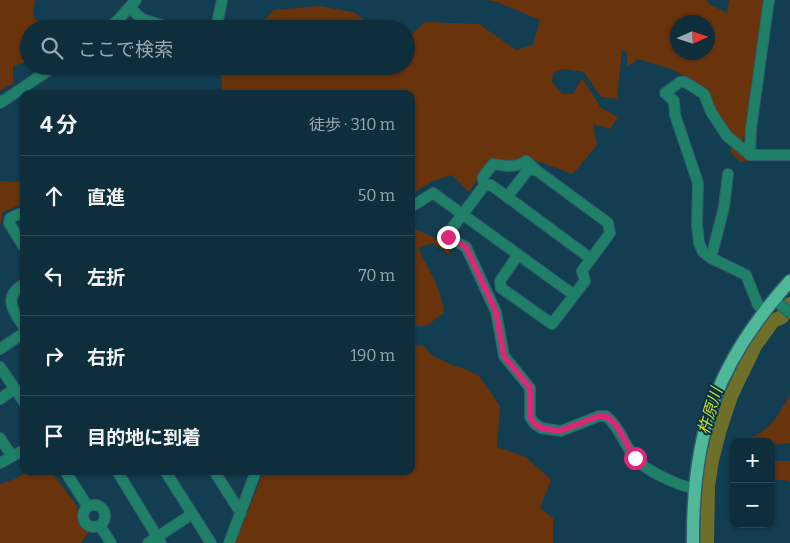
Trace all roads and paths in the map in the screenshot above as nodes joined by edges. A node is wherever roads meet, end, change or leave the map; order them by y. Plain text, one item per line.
1 (222, 0) edge
2 (769, 0) edge
3 (133, 4) edge
4 (117, 20) edge
5 (145, 20) edge
6 (218, 20) edge
7 (42, 75) edge
8 (20, 90) edge
9 (20, 90) edge
10 (0, 104) edge
11 (750, 155) junction
12 (790, 155) edge
13 (536, 170) junction
14 (728, 174) dead end
15 (484, 186) junction
16 (507, 197) junction
17 (415, 204) edge
18 (20, 214) edge
19 (462, 214) junction
20 (20, 241) edge
21 (518, 255) junction
22 (590, 258) junction
23 (711, 258) junction
24 (790, 281) edge
25 (20, 287) edge
26 (574, 296) junction
27 (782, 306) edge
28 (764, 311) junction
29 (20, 321) edge
30 (20, 336) edge
31 (0, 348) edge
32 (0, 367) edge
33 (14, 389) junction
34 (20, 397) edge
35 (0, 399) edge
36 (0, 438) edge
37 (20, 452) edge
38 (12, 456) junction
39 (0, 463) edge
40 (68, 475) edge
41 (119, 475) edge
42 (168, 475) edge
43 (217, 475) edge
44 (255, 475) edge
45 (694, 488) junction
46 (88, 507) junction
47 (241, 513) junction
48 (192, 514) junction
49 (100, 526) junction
50 (159, 540) edge
51 (111, 543) edge
52 (148, 543) edge
53 (211, 543) edge
54 (229, 543) edge
55 (693, 543) edge

1 - 6 street
2 - 11 street
3 - 4 street
3 - 5 street
7 - 9 street
8 - 10 street
11 - 12 street
11 - 23 street
13 - 15 street
13 - 16 street
13 - 22 street
14 - 23 street
15 - 16 street
15 - 19 street
16 - 22 street
17 - 19 street
18 - 20 street
19 - 21 street
19 - 45 street
21 - 26 street
21 - 26 street
22 - 26 street
23 - 28 street
24 - 27 main road
25 - 29 street
27 - 28 main road
28 - 45 main road
30 - 31 street
32 - 33 street
33 - 34 street
33 - 35 street
36 - 38 street
37 - 38 street
38 - 39 street
40 - 46 street
41 - 50 street
42 - 48 street
43 - 47 street
44 - 47 street
45 - 55 main road
46 - 49 street
46 - 49 street
47 - 54 street
48 - 50 street
48 - 53 street
49 - 51 street
50 - 52 street

